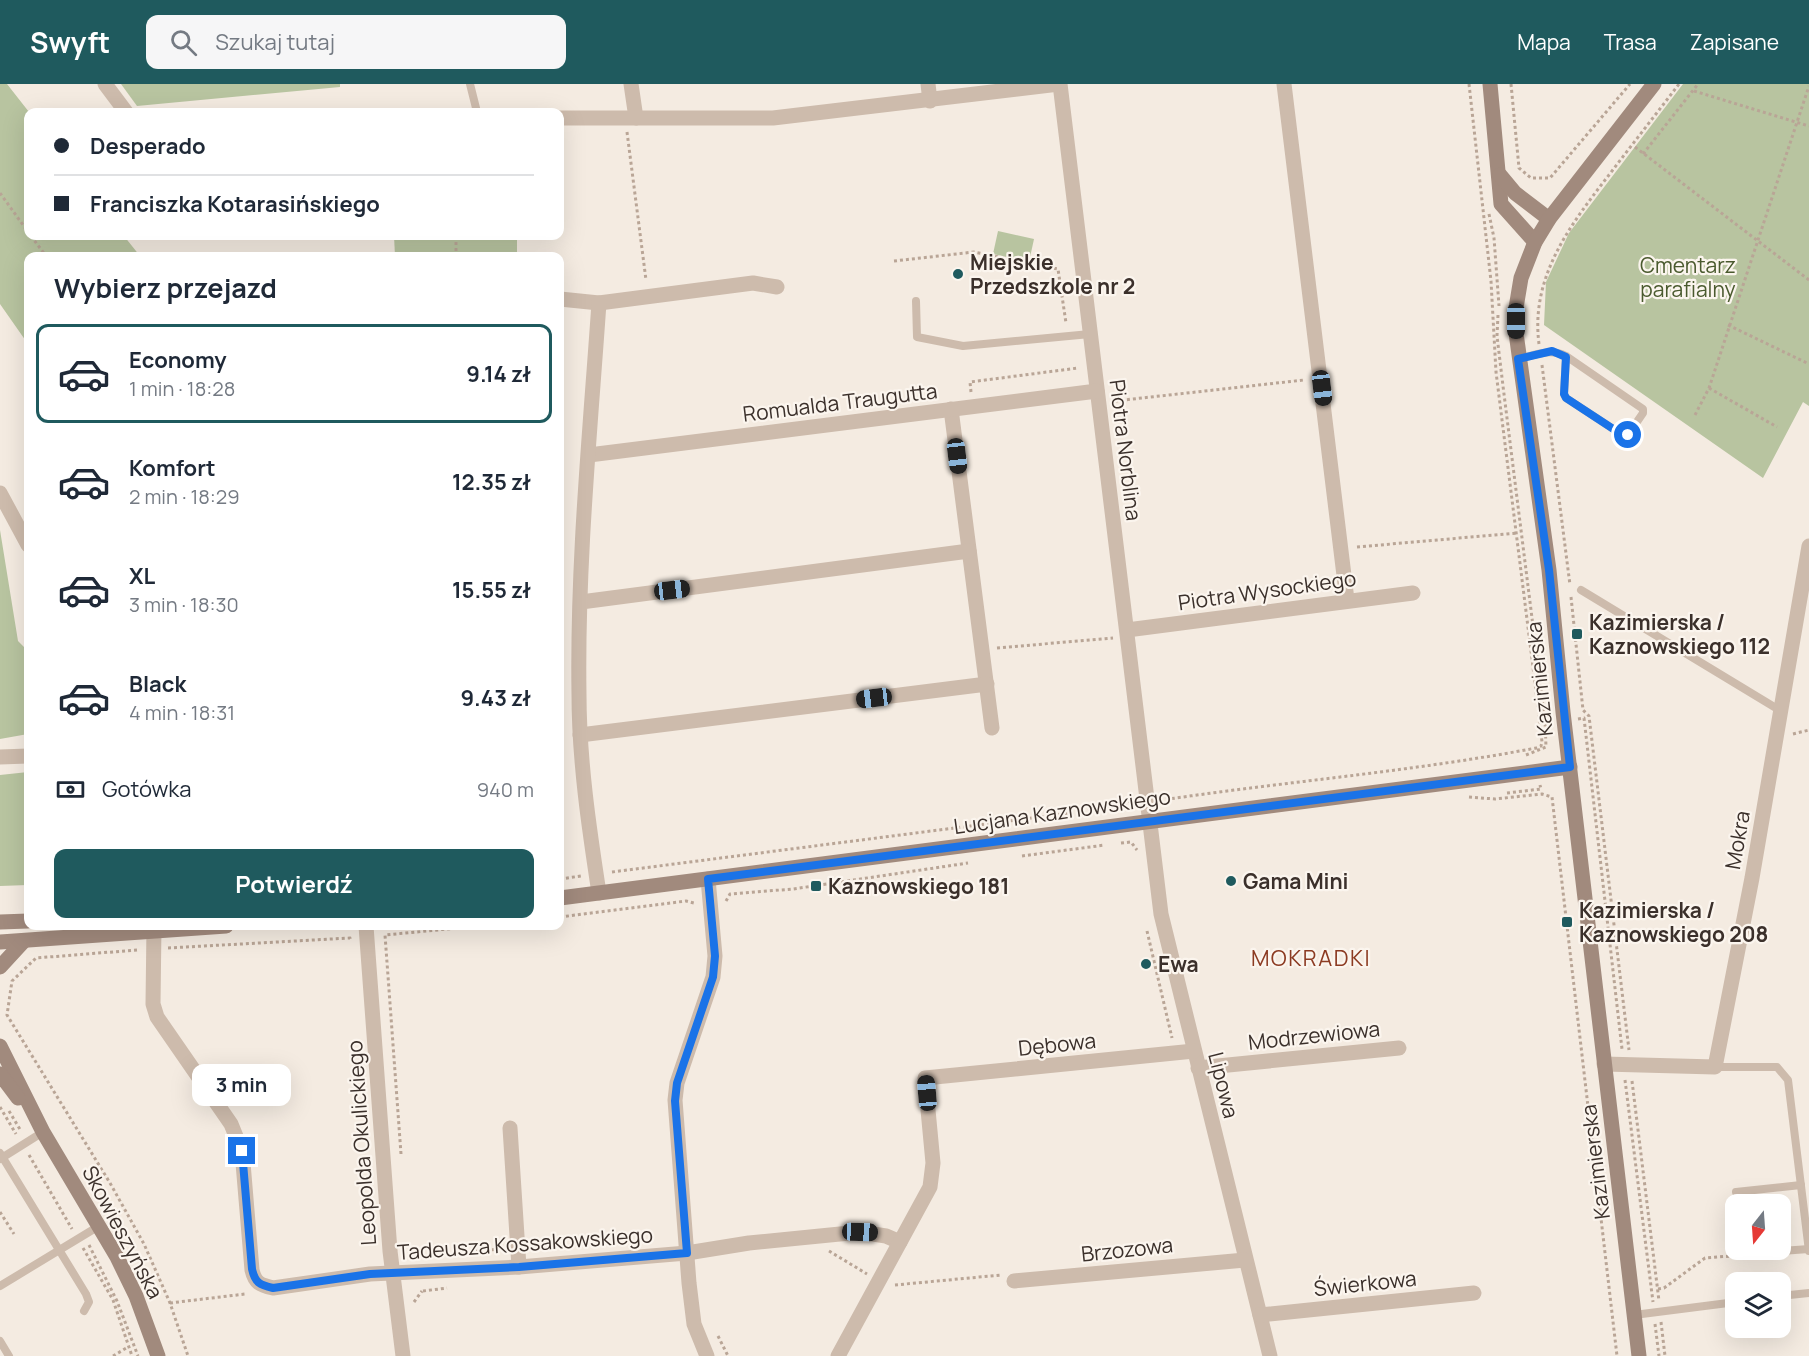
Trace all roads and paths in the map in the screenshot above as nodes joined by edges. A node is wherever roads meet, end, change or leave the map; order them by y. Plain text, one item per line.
1 (105, 84) edge
2 (470, 84) edge
3 (631, 84) edge
4 (928, 84) edge
5 (1059, 84) edge
6 (1284, 84) edge
7 (1470, 84) edge
8 (1490, 84) edge
9 (1511, 84) edge
10 (1630, 84) edge
11 (1654, 84) edge
12 (1679, 84) edge
13 (1698, 84) edge
14 (1809, 86) edge
15 (1694, 91) junction
16 (930, 101) junction
17 (123, 108) edge
18 (476, 108) edge
19 (564, 118) edge
20 (631, 118) junction
21 (1797, 123) junction
22 (1809, 126) edge
23 (1635, 147) dead end
24 (1643, 154) junction
25 (1500, 175) junction
26 (0, 193) edge
27 (1549, 219) junction
28 (24, 226) edge
29 (1497, 233) dead end
30 (1494, 238) dead end
31 (1757, 241) junction
32 (1535, 242) junction
33 (894, 261) dead end
34 (1809, 280) edge
35 (777, 287) dead end
36 (648, 297) junction
37 (564, 299) edge
38 (915, 301) dead end
39 (599, 303) junction
40 (1728, 325) junction
41 (1090, 334) junction
42 (1067, 336) junction
43 (1540, 354) junction
44 (1566, 357) junction
45 (1518, 359) junction
46 (1809, 364) edge
47 (1083, 368) dead end
48 (1320, 379) junction
49 (1709, 388) junction
50 (1097, 391) junction
51 (973, 406) junction
52 (951, 409) junction
53 (1116, 411) dead end
54 (1695, 414) dead end
55 (1777, 427) dead end
56 (589, 454) junction
57 (0, 493) edge
58 (1516, 533) junction
59 (24, 538) edge
60 (1809, 546) edge
61 (1341, 548) junction
62 (969, 551) junction
63 (1581, 590) dead end
64 (1413, 593) dead end
65 (1347, 600) junction
66 (580, 602) junction
67 (1121, 634) junction
68 (982, 649) junction
69 (987, 684) junction
70 (1583, 710) junction
71 (1781, 711) junction
72 (1563, 712) junction
73 (1539, 715) junction
74 (1584, 718) dead end
75 (1545, 722) dead end
76 (992, 728) dead end
77 (580, 735) junction
78 (1537, 753) dead end
79 (24, 756) edge
80 (0, 757) edge
81 (1570, 767) junction
82 (1160, 791) dead end
83 (1465, 797) dead end
84 (1150, 821) junction
85 (1019, 856) dead end
86 (1138, 861) dead end
87 (972, 862) dead end
88 (708, 879) junction
89 (599, 893) junction
90 (564, 897) edge
91 (719, 906) junction
92 (564, 916) edge
93 (0, 921) edge
94 (24, 921) edge
95 (1146, 926) dead end
96 (143, 930) edge
97 (153, 930) edge
98 (366, 930) edge
99 (438, 930) edge
100 (0, 942) edge
101 (23, 942) junction
102 (152, 949) junction
103 (351, 950) dead end
104 (0, 967) edge
105 (0, 1046) edge
106 (1399, 1048) dead end
107 (1194, 1051) junction
108 (1176, 1053) junction
109 (1604, 1064) junction
110 (1630, 1064) junction
111 (1715, 1067) junction
112 (1198, 1068) junction
113 (0, 1074) edge
114 (6, 1106) dead end
115 (510, 1128) dead end
116 (44, 1132) junction
117 (28, 1142) junction
118 (401, 1156) dead end
119 (1, 1157) edge
120 (37, 1157) dead end
121 (1801, 1185) junction
122 (1736, 1192) dead end
123 (0, 1212) edge
124 (99, 1226) junction
125 (14, 1234) dead end
126 (84, 1235) junction
127 (817, 1236) junction
128 (900, 1242) junction
129 (59, 1250) junction
130 (1809, 1250) edge
131 (1791, 1251) edge
132 (687, 1253) junction
133 (1725, 1256) edge
134 (1245, 1260) junction
135 (519, 1267) junction
136 (421, 1273) junction
137 (393, 1274) junction
138 (879, 1281) junction
139 (1014, 1281) joint
140 (0, 1286) edge
141 (1658, 1289) junction
142 (1474, 1293) dead end
143 (1809, 1293) edge
144 (1791, 1295) edge
145 (1725, 1303) edge
146 (84, 1311) dead end
147 (415, 1311) dead end
148 (1660, 1311) junction
149 (1260, 1315) junction
150 (1635, 1315) junction
151 (150, 1334) junction
152 (0, 1341) edge
153 (134, 1344) junction
154 (9, 1356) edge
155 (113, 1356) edge
156 (138, 1356) edge
157 (158, 1356) edge
158 (188, 1356) edge
159 (403, 1356) edge
160 (707, 1356) edge
161 (838, 1356) edge
162 (1270, 1356) edge
163 (1617, 1356) edge
164 (1640, 1356) edge
165 (1665, 1356) edge

1 - 17 street
2 - 18 lane
3 - 20 street
4 - 16 street
5 - 16 street
5 - 41 street, Piotra Norblina
6 - 48 street
7 - 58 path
8 - 25 street
9 - 10 path
11 - 27 street, Kazimierska
12 - 43 path
13 - 15 path
14 - 21 path
15 - 21 path
15 - 24 path
16 - 20 street
19 - 20 street
20 - 36 path
21 - 22 path
21 - 31 path
23 - 24 path
24 - 31 path
25 - 27 street
25 - 32 street
26 - 28 path
27 - 32 street, Kazimierska
29 - 30 path
31 - 34 path
31 - 40 path
32 - 45 street, Kazimierska
33 - 42 path
35 - 36 street
36 - 39 street
37 - 39 street
38 - 42 lane
39 - 56 street
40 - 46 path
40 - 49 path
41 - 42 lane
41 - 50 street, Piotra Norblina
43 - 44 lane
43 - 45 lane
43 - 70 path
44 - 44 lane
45 - 72 street, Kazimierska
47 - 51 path
48 - 53 path
48 - 61 street
49 - 54 path
49 - 55 path
50 - 51 street, Romualda Traugutta
50 - 67 street, Piotra Norblina
51 - 52 street, Romualda Traugutta
52 - 56 street, Romualda Traugutta
52 - 62 street
56 - 66 street
57 - 59 street
58 - 61 path
58 - 73 path
60 - 71 street, Mokra
61 - 65 street
62 - 66 street
62 - 68 street
63 - 71 lane
64 - 65 street, Piotra Wysockiego
65 - 67 street, Piotra Wysockiego
66 - 77 street
67 - 68 path
67 - 84 street, Piotra Norblina
68 - 69 street
69 - 76 street
69 - 77 street
70 - 72 path
70 - 74 path
70 - 110 path
71 - 111 street, Mokra
72 - 73 path
72 - 81 street, Kazimierska
73 - 82 path
75 - 78 path
77 - 89 street
79 - 80 street
81 - 84 street, Lucjana Kaznowskiego
81 - 109 street, Kazimierska
83 - 163 path
84 - 88 street, Lucjana Kaznowskiego
84 - 107 street, Lipowa
85 - 86 path
87 - 91 path
88 - 89 street, Lucjana Kaznowskiego
88 - 91 street
89 - 90 street, Lucjana Kaznowskiego
91 - 92 path
91 - 132 street
93 - 94 street
95 - 108 path
96 - 101 street
97 - 102 street
98 - 137 street, Leopolda Okulickiego
99 - 118 path
100 - 101 street
101 - 104 street
102 - 103 path
102 - 137 street, Tadeusza Kossakowskiego
102 - 158 path
105 - 116 street, Skowieszyńska
106 - 112 street, Modrzewiowa
107 - 108 street, Dębowa
107 - 112 street, Lipowa
108 - 128 street, Dębowa
109 - 110 street
109 - 150 street, Kazimierska
110 - 111 street
110 - 141 path
111 - 121 lane
112 - 134 street, Lipowa
113 - 116 street, Skowieszyńska
114 - 117 path
115 - 135 street
116 - 117 lane
116 - 124 street, Skowieszyńska
117 - 119 lane
117 - 120 path
119 - 129 lane
121 - 122 lane
121 - 130 lane
123 - 125 path
124 - 126 lane
124 - 151 street, Skowieszyńska
126 - 129 lane
126 - 153 path
127 - 128 street, Tadeusza Kossakowskiego
127 - 132 street, Tadeusza Kossakowskiego
127 - 138 path
128 - 138 street
129 - 140 lane
129 - 146 lane
130 - 131 lane
132 - 135 street, Tadeusza Kossakowskiego
132 - 160 street
133 - 141 path
134 - 139 street, Brzozowa
134 - 149 street, Lipowa
135 - 136 street, Tadeusza Kossakowskiego
136 - 137 street, Tadeusza Kossakowskiego
136 - 147 path
137 - 159 street, Leopolda Okulickiego
138 - 139 path
138 - 161 street
141 - 148 path
142 - 149 street, Świerkowa
143 - 144 lane
145 - 148 lane
148 - 150 lane
148 - 165 path
149 - 162 street, Lipowa
150 - 164 street, Kazimierska
151 - 153 path
151 - 157 street, Skowieszyńska
152 - 154 lane
153 - 155 path
153 - 156 path

